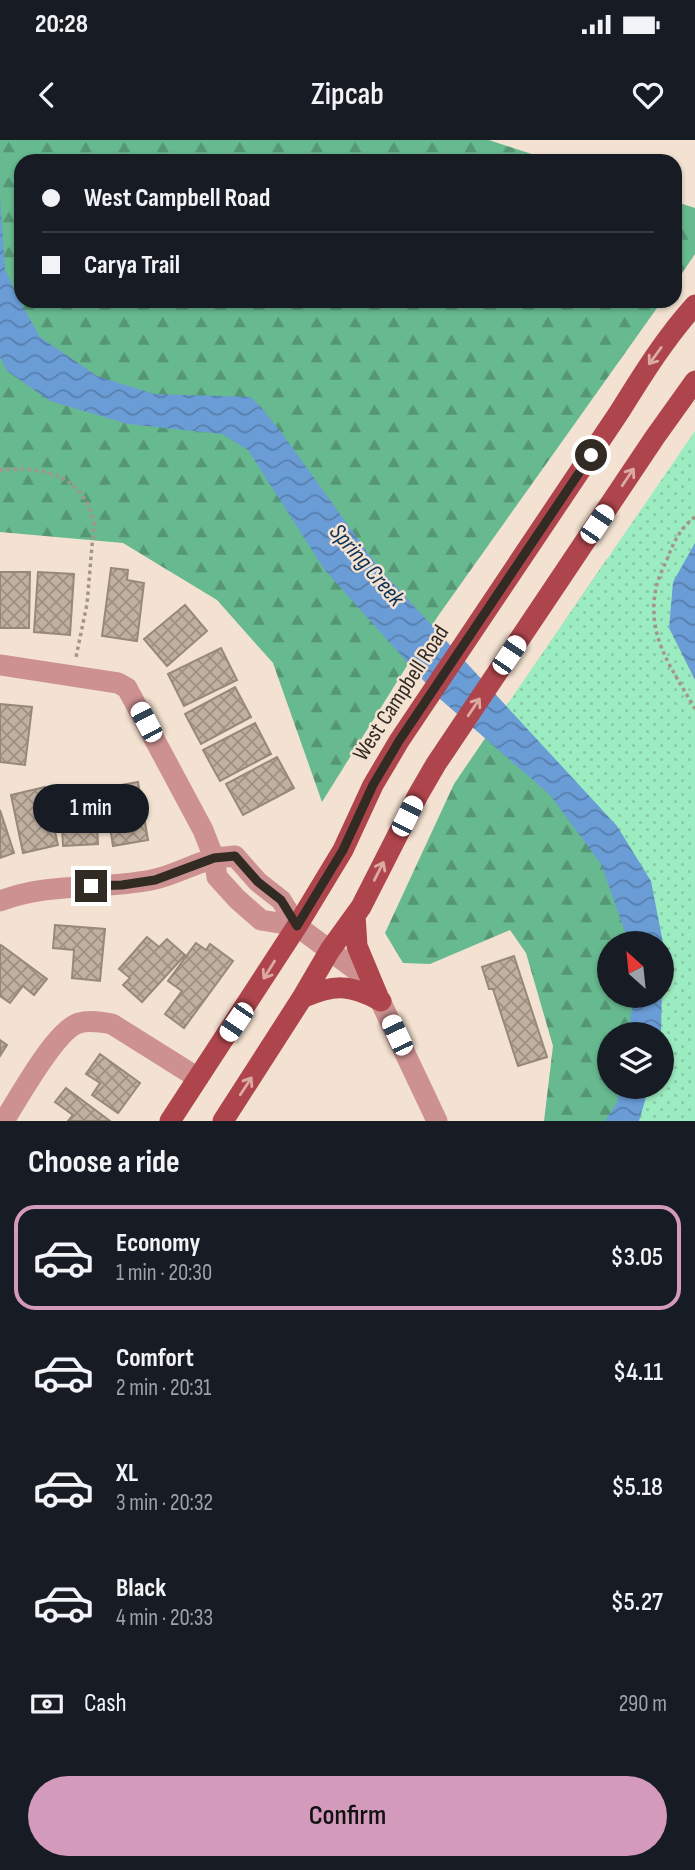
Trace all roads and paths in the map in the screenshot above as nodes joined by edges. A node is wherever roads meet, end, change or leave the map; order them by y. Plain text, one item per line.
1 (695, 305) edge
2 (695, 381) edge
3 (0, 470) edge
4 (695, 517) edge
5 (76, 657) dead end
6 (0, 665) edge
7 (695, 709) edge
8 (214, 858) junction
9 (0, 901) edge
10 (355, 915) junction
11 (297, 926) junction
12 (330, 950) junction
13 (302, 998) junction
14 (379, 998) junction
15 (198, 1079) junction
16 (4, 1121) edge
17 (170, 1121) edge
18 (223, 1121) edge
19 (437, 1121) edge

1 -> 11 main road, West Campbell Road
10 -> 2 main road
3 - 5 path
4 - 7 path
6 - 8 street
8 - 9 street
8 - 11 street
10 - 12 main road
10 - 14 main road
11 - 12 street
11 -> 15 main road, West Campbell Road
12 - 13 main road
12 - 14 street
13 - 14 main road
18 -> 13 main road
14 - 19 street
15 - 16 street
15 - 17 main road, West Campbell Road

